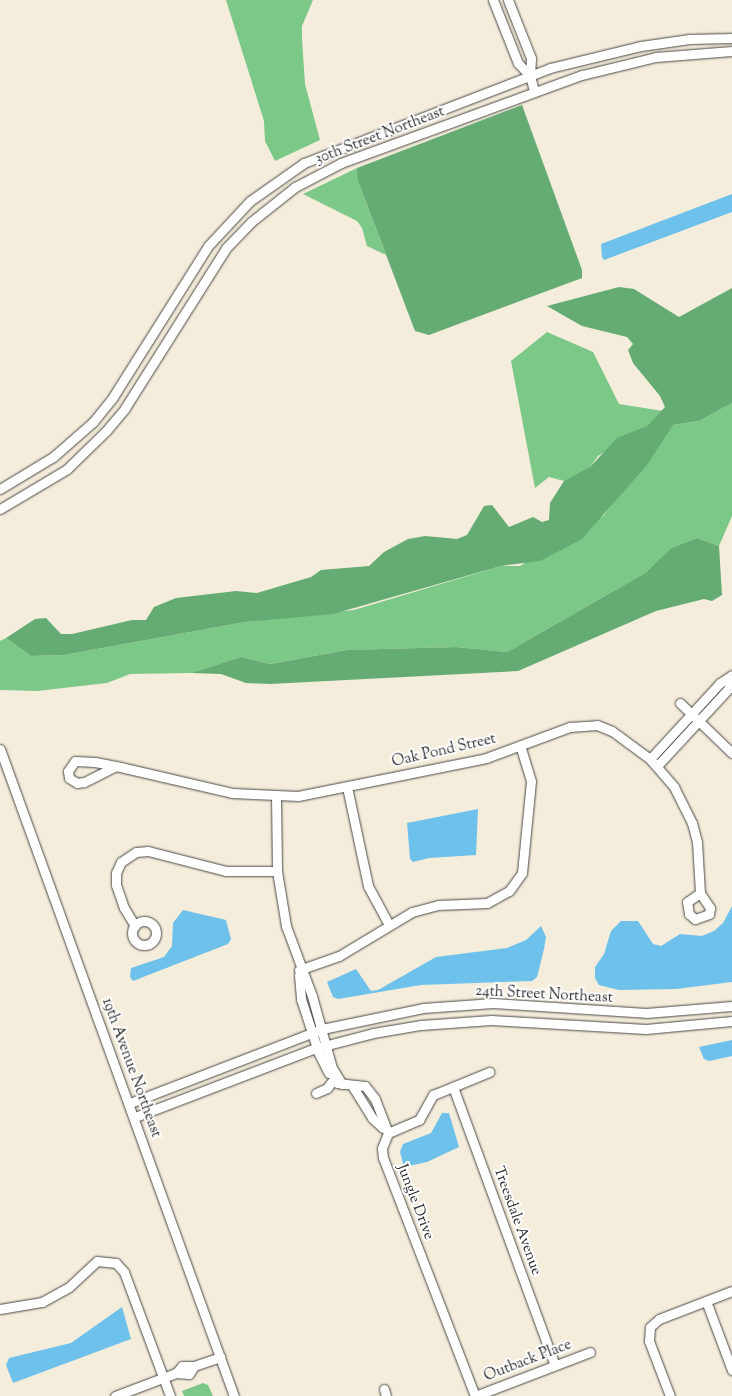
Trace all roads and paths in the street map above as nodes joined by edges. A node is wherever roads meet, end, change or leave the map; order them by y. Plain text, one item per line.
1 (493, 0) edge
2 (508, 0) edge
3 (732, 38) edge
4 (732, 51) edge
5 (530, 76) junction
6 (534, 91) junction
7 (0, 489) edge
8 (0, 509) edge
9 (732, 676) edge
10 (680, 703) dead end
11 (691, 713) junction
12 (699, 720) junction
13 (520, 746) junction
14 (0, 749) edge
15 (732, 753) edge
16 (650, 759) junction
17 (116, 766) junction
18 (657, 766) junction
19 (347, 787) junction
20 (276, 797) junction
21 (277, 871) junction
22 (700, 892) dead end
23 (389, 925) junction
24 (135, 926) dead end
25 (299, 970) junction
26 (732, 1006) edge
27 (732, 1021) edge
28 (322, 1029) junction
29 (312, 1033) junction
30 (326, 1045) junction
31 (316, 1048) junction
32 (489, 1072) dead end
33 (337, 1082) junction
34 (453, 1087) junction
35 (316, 1093) dead end
36 (130, 1103) junction
37 (136, 1117) junction
38 (388, 1133) junction
39 (732, 1291) edge
40 (706, 1301) junction
41 (0, 1309) edge
42 (590, 1352) dead end
43 (220, 1357) junction
44 (555, 1365) junction
45 (732, 1370) edge
46 (163, 1378) junction
47 (115, 1396) edge
48 (170, 1396) edge
49 (234, 1396) edge
50 (475, 1396) edge
51 (670, 1396) edge

1 - 5 street
2 - 5 street
3 - 5 street, 30th Street Northeast
4 - 6 street, 30th Street Northeast
5 - 6 street
5 - 7 street, 30th Street Northeast
6 - 8 street, 30th Street Northeast
9 - 11 street
9 - 12 street
10 - 11 street
11 - 12 street
11 - 16 street
12 - 15 street
12 - 18 street
13 - 16 street, Oak Pond Street
13 - 19 street, Oak Pond Street
13 - 23 street
14 - 36 street, 19th Avenue Northeast
16 - 18 street, Oak Pond Street
17 - 17 street, Oak Pond Street
17 - 20 street, Oak Pond Street
18 - 22 street, Oak Pond Street
19 - 20 street, Oak Pond Street
19 - 23 street
20 - 21 street
21 - 24 street
21 - 25 street
23 - 25 street
25 - 28 street
25 - 29 street
26 - 28 street, 24th Street Northeast
27 - 30 street, 24th Street Northeast
28 - 29 street, 24th Street Northeast
28 - 30 street
29 - 31 street
29 - 36 street, 24th Street Northeast
30 - 31 street, 24th Street Northeast
30 - 33 street
31 - 33 street
31 - 37 street, 24th Street Northeast
32 - 34 street
33 - 35 street
33 - 38 street
34 - 38 street
34 - 44 street, Treesdale Avenue
36 - 37 street, 19th Avenue Northeast
37 - 43 street, 19th Avenue Northeast
38 - 50 street, Jungle Drive
39 - 40 street
40 - 45 street
40 - 51 street
41 - 46 street
42 - 44 street, Outback Place
43 - 46 street
43 - 49 street, 19th Avenue Northeast
44 - 50 street, Outback Place
46 - 47 street
46 - 48 street

